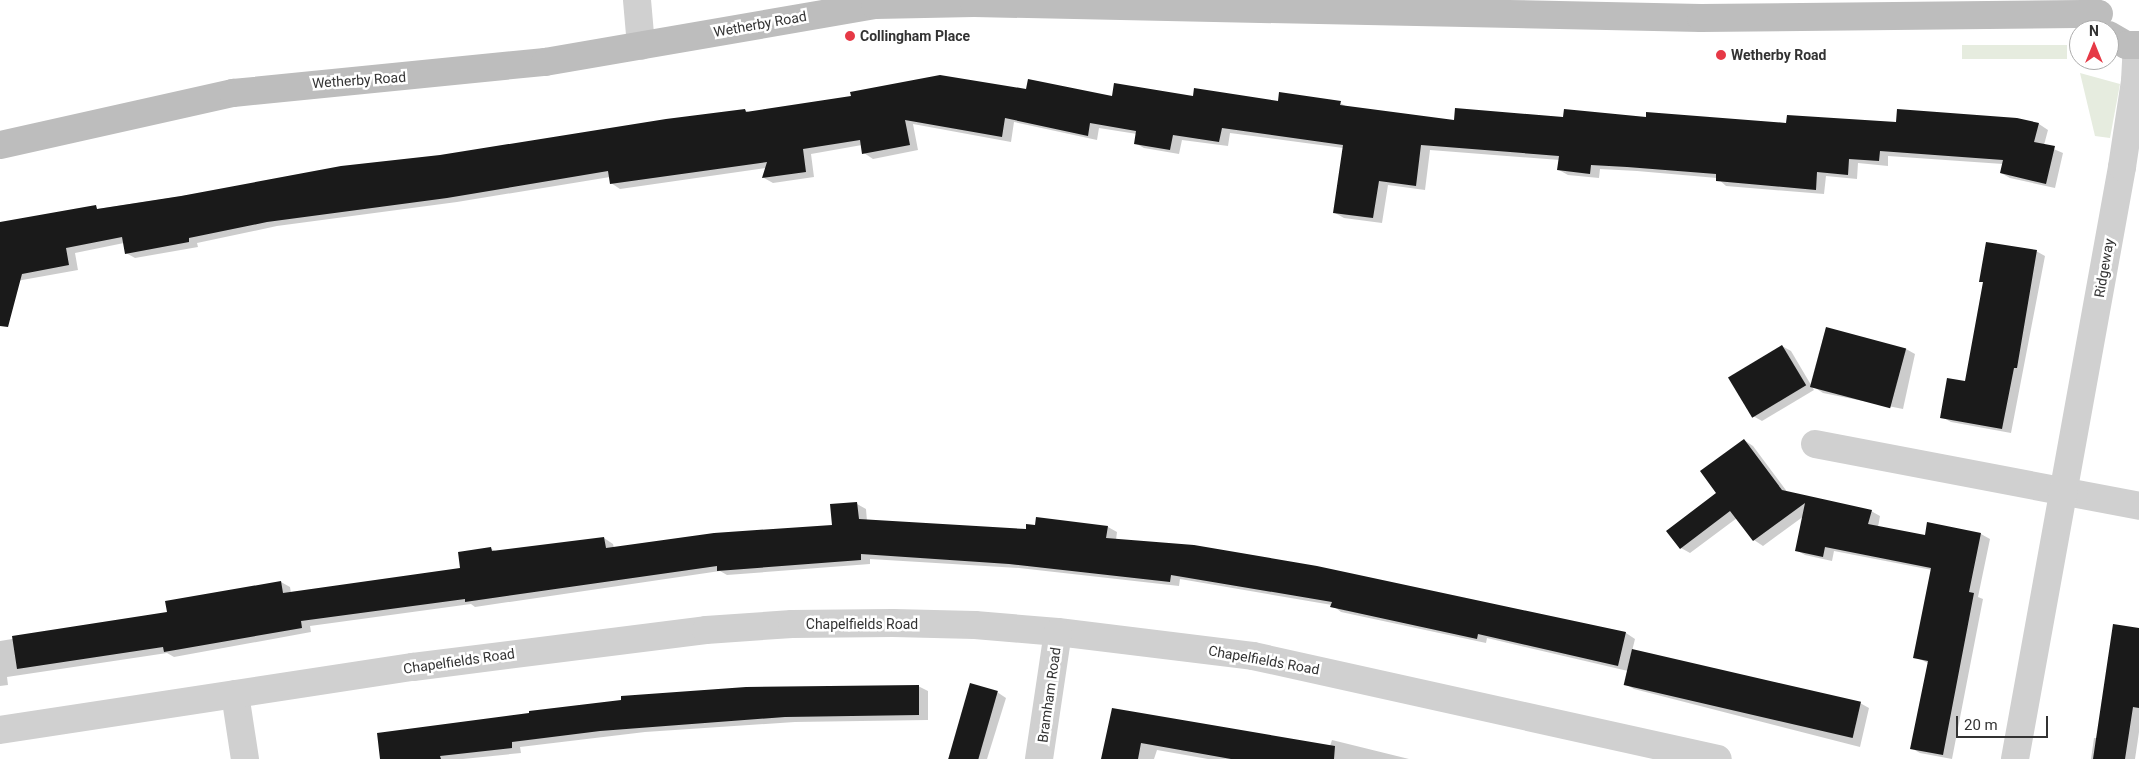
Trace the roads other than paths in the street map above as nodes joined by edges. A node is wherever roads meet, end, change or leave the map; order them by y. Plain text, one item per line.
1 (636, 0) edge
2 (2104, 20) edge
3 (2119, 36) edge
4 (2138, 45) edge
5 (642, 46) junction
6 (0, 145) edge
7 (1815, 444) dead end
8 (2065, 490) junction
9 (2139, 506) edge
10 (1058, 632) junction
11 (235, 694) junction
12 (0, 730) edge
13 (1658, 752) edge
14 (245, 759) edge
15 (1039, 759) edge
16 (1718, 759) edge
17 (2015, 759) edge

1 - 5 street
2 - 5 main road, Wetherby Road
3 - 4 main road
4 - 8 street, Ridgeway
5 - 6 main road, Wetherby Road
7 - 8 street
8 - 9 street
8 - 17 street, Ridgeway
10 - 11 street, Chapelfields Road
10 - 13 street, Chapelfields Road
10 - 15 street, Bramham Road
11 - 12 street, Chapelfields Road
11 - 14 street
13 - 16 street, Chapelfields Road

